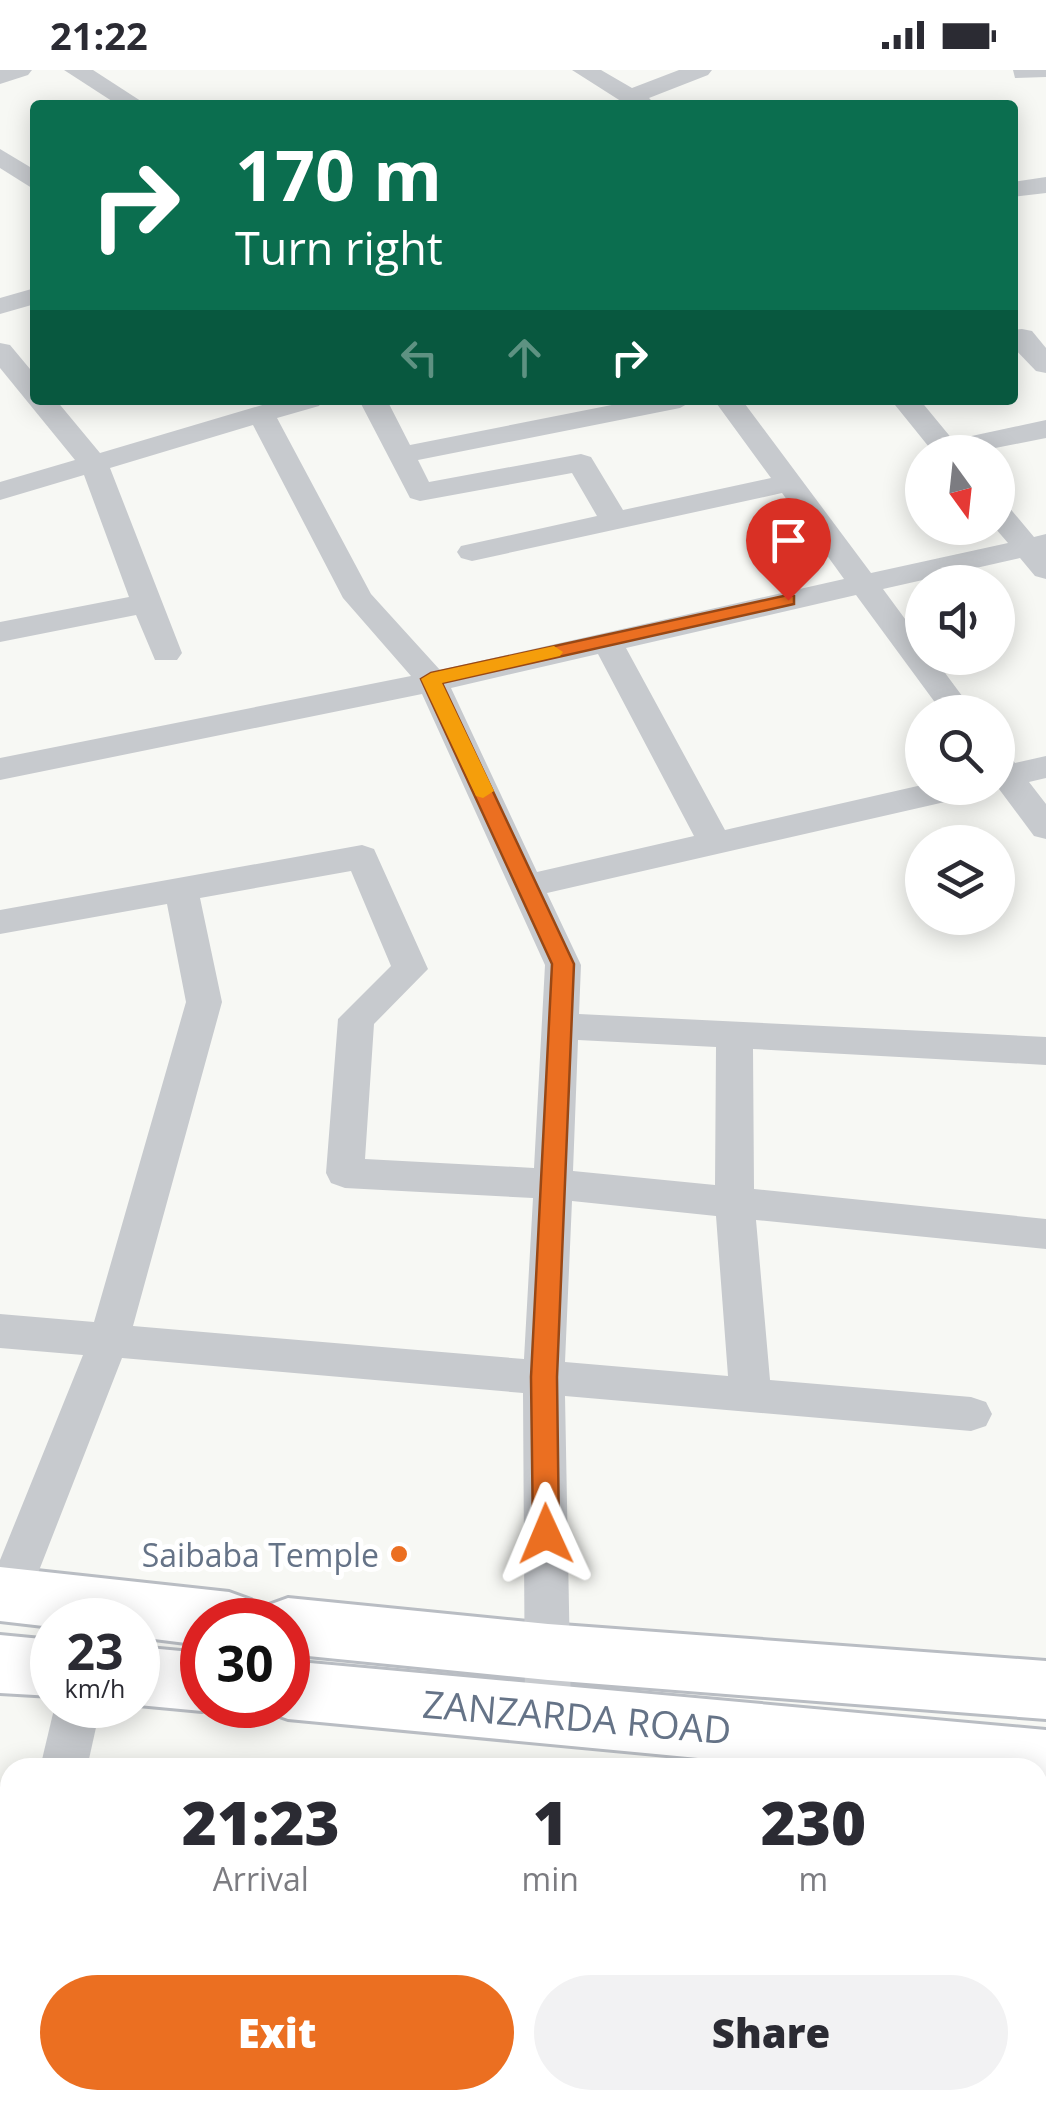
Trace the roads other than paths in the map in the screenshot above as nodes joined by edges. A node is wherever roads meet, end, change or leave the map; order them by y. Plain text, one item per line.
1 (20, 70) edge
2 (76, 70) edge
3 (584, 70) edge
4 (700, 70) edge
5 (0, 77) edge
6 (127, 100) edge
7 (634, 100) edge
8 (638, 100) edge
9 (0, 156) edge
10 (30, 178) edge
11 (1046, 184) edge
12 (1018, 189) edge
13 (30, 297) edge
14 (0, 306) edge
15 (1018, 337) edge
16 (4, 362) edge
17 (1046, 365) edge
18 (30, 388) edge
19 (45, 405) edge
20 (292, 405) edge
21 (377, 405) edge
22 (655, 405) edge
23 (732, 405) edge
24 (909, 405) edge
25 (261, 414) junction
26 (1046, 429) edge
27 (934, 435) edge
28 (1015, 436) edge
29 (402, 455) junction
30 (94, 464) junction
31 (788, 483) junction
32 (0, 492) edge
33 (614, 521) junction
34 (1015, 529) edge
35 (472, 552) dead end
36 (1039, 553) edge
37 (860, 584) junction
38 (147, 603) junction
39 (0, 632) edge
40 (606, 640) junction
41 (166, 653) dead end
42 (431, 679) junction
43 (945, 695) edge
44 (0, 768) edge
45 (1046, 768) edge
46 (1015, 771) edge
47 (1015, 790) edge
48 (905, 800) edge
49 (1046, 828) edge
50 (716, 845) junction
51 (528, 886) junction
52 (182, 889) junction
53 (0, 922) edge
54 (560, 1026) junction
55 (734, 1035) junction
56 (1046, 1051) edge
57 (553, 1184) junction
58 (735, 1203) junction
59 (1046, 1234) edge
60 (0, 1331) edge
61 (110, 1340) junction
62 (544, 1377) junction
63 (750, 1396) junction
64 (971, 1414) dead end
65 (4, 1595) edge
66 (180, 1614) edge
67 (310, 1628) edge
68 (548, 1652) junction
69 (0, 1664) edge
70 (30, 1666) edge
71 (1046, 1690) edge
72 (310, 1692) edge
73 (548, 1714) junction
74 (72, 1728) edge
75 (65, 1758) edge
76 (1024, 1758) edge

1 - 5 street
2 - 6 street
3 - 7 street
4 - 8 street
9 - 10 street
11 - 12 street
13 - 14 street
15 - 17 street
16 - 18 street
19 - 30 street
20 - 25 street
21 - 29 street
22 - 29 street
23 - 31 street
24 - 27 street
25 - 30 street
25 - 42 street
26 - 28 street
29 - 33 street
30 - 32 street
30 - 38 street
31 - 33 street
31 - 37 street
33 - 35 street
34 - 36 street
36 - 37 street
37 - 40 street
37 - 43 street
38 - 39 street
38 - 41 street
40 - 42 street
40 - 50 street
42 - 44 street
42 - 51 street
45 - 46 street
47 - 49 street
48 - 50 street
50 - 51 street
51 - 54 street
52 - 53 street
52 - 57 street
52 - 61 street
54 - 55 street
54 - 57 street
55 - 56 street
55 - 58 street
57 - 58 street
57 - 62 street
58 - 59 street
58 - 63 street
60 - 61 street
61 - 62 street
61 - 65 street
62 - 63 street
62 - 68 street
63 - 64 street
65 - 66 main road
67 - 68 main road
68 - 71 main road
68 - 73 street
69 - 70 main road
72 - 73 main road, ZANZARDA ROAD
73 - 76 main road, ZANZARDA ROAD
74 - 75 street

